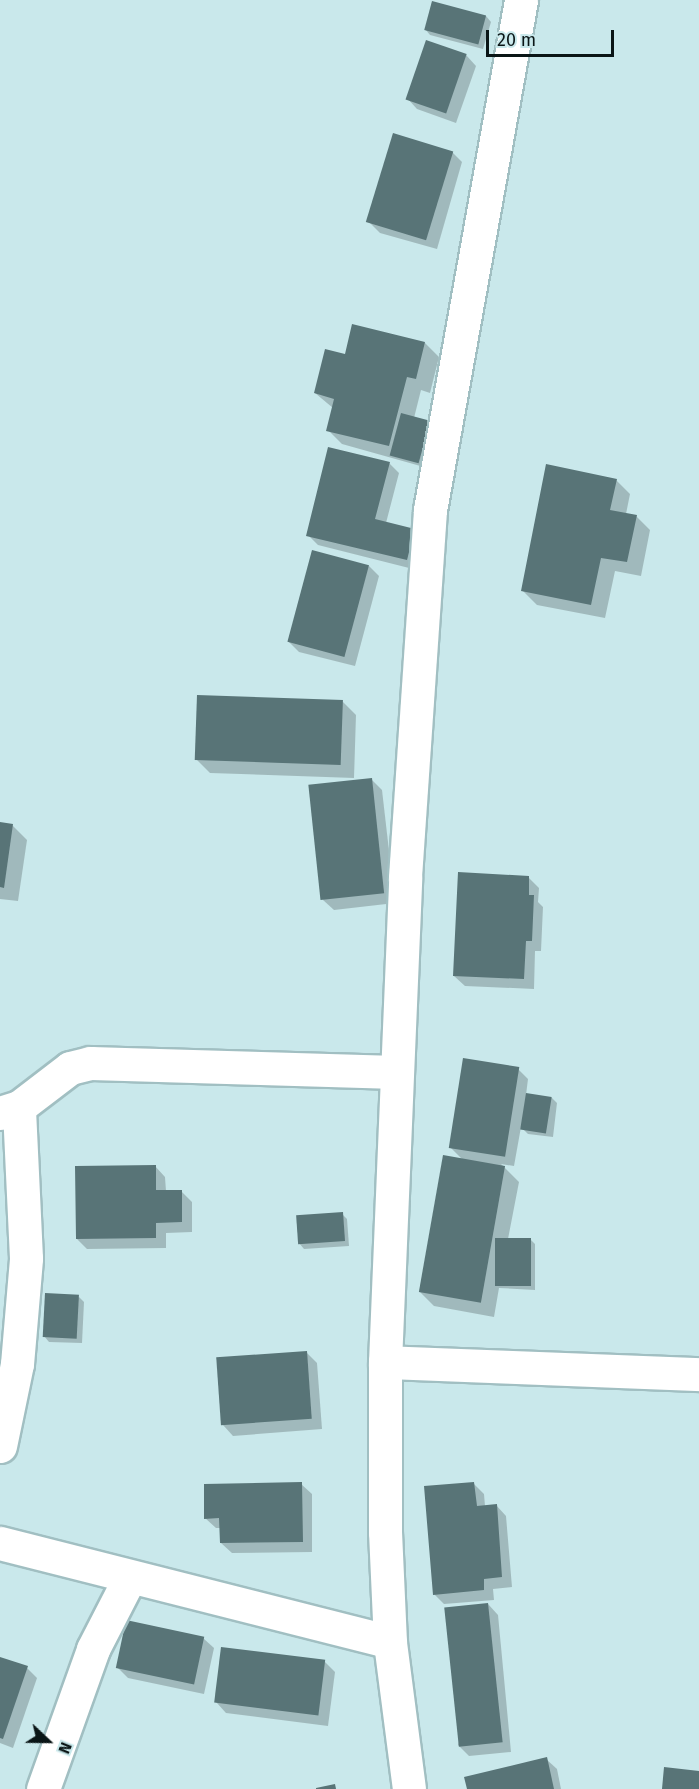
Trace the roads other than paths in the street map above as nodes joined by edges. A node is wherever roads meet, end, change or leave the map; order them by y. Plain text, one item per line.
1 (521, 0) edge
2 (397, 1072) junction
3 (10, 1110) edge
4 (385, 1362) junction
5 (699, 1374) edge
6 (0, 1446) edge
7 (0, 1543) edge
8 (130, 1577) junction
9 (390, 1642) junction
10 (43, 1789) edge
11 (409, 1789) edge

1 - 2 street
2 - 3 street
2 - 4 street
3 - 6 street
4 - 5 street
4 - 9 street
7 - 8 street
8 - 9 street
8 - 10 street
9 - 11 street

